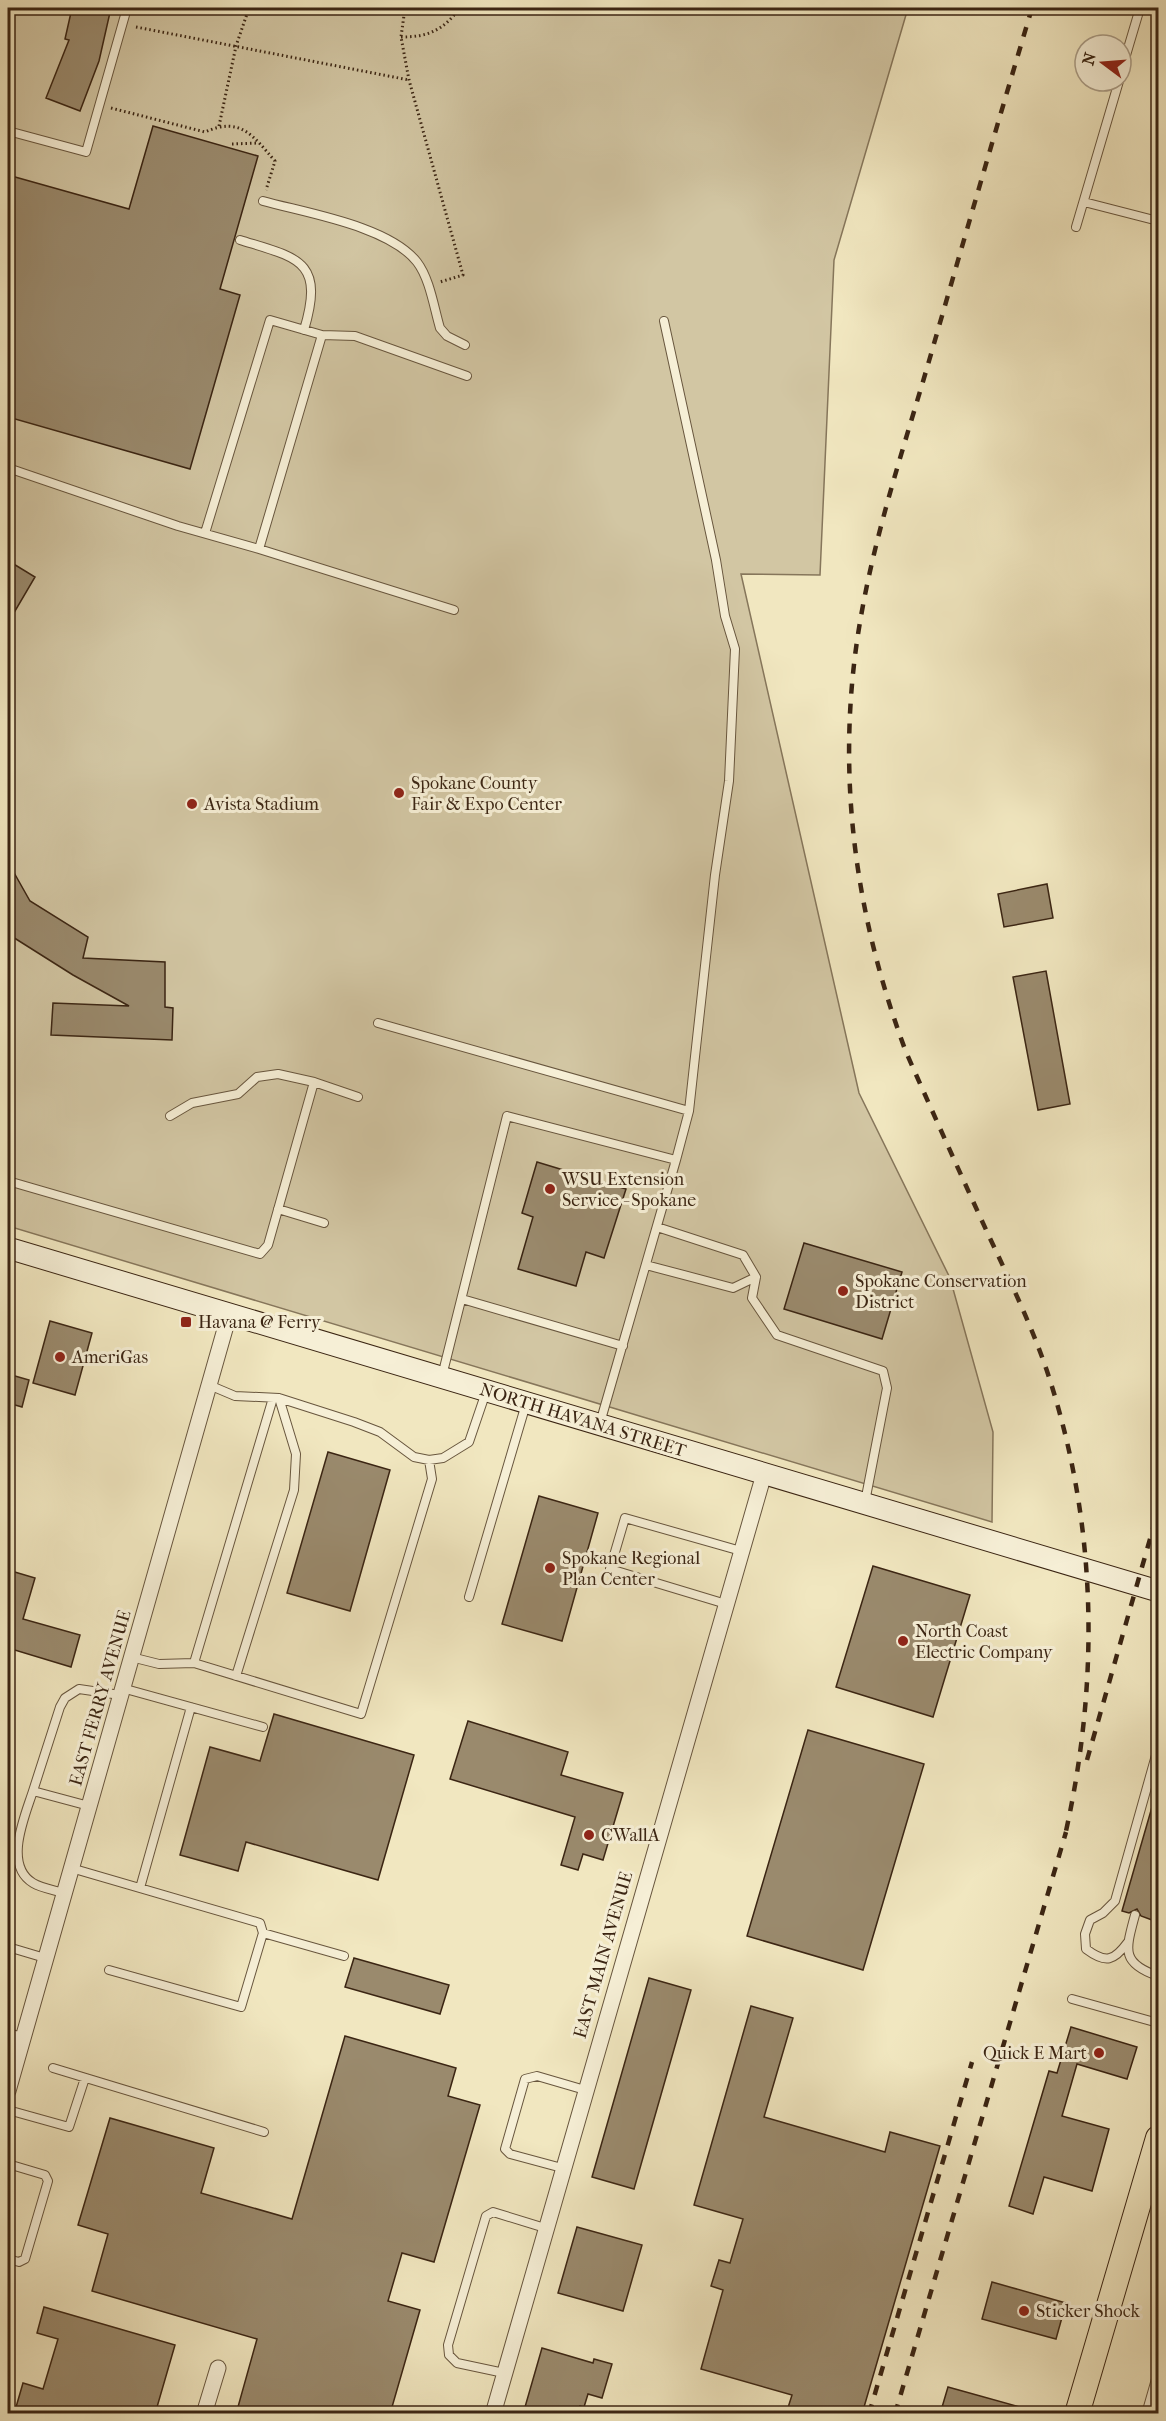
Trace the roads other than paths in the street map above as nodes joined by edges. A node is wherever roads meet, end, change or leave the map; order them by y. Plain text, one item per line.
1 (127, 8) edge
2 (1140, 8) edge
3 (1133, 33) edge
4 (1116, 93) edge
5 (8, 131) edge
6 (263, 201) road end
7 (1084, 202) junction
8 (1158, 221) edge
9 (1077, 227) dead end
10 (240, 240) dead end
11 (664, 321) dead end
12 (304, 330) junction
13 (321, 335) junction
14 (465, 345) dead end
15 (467, 376) dead end
16 (8, 468) edge
17 (206, 533) junction
18 (259, 549) junction
19 (454, 610) dead end
20 (378, 1023) dead end
21 (314, 1082) junction
22 (358, 1096) dead end
23 (689, 1111) junction
24 (170, 1116) dead end
25 (676, 1160) junction
26 (8, 1181) edge
27 (278, 1209) junction
28 (324, 1223) dead end
29 (657, 1227) junction
30 (8, 1248) edge
31 (646, 1265) junction
32 (756, 1277) junction
33 (462, 1299) junction
34 (229, 1315) junction
35 (623, 1346) junction
36 (442, 1378) junction
37 (209, 1385) junction
38 (486, 1391) junction
39 (276, 1398) junction
40 (527, 1403) junction
41 (600, 1425) junction
42 (429, 1460) junction
43 (764, 1474) junction
44 (864, 1504) junction
45 (741, 1551) junction
46 (1158, 1591) edge
47 (469, 1597) dead end
48 (726, 1604) junction
49 (131, 1657) junction
50 (194, 1663) junction
51 (236, 1676) junction
52 (121, 1692) junction
53 (191, 1707) junction
54 (263, 1727) dead end
55 (1158, 1748) edge
56 (33, 1791) junction
57 (89, 1806) junction
58 (71, 1868) junction
59 (140, 1888) junction
60 (64, 1893) junction
61 (1135, 1915) dead end
62 (262, 1933) junction
63 (1128, 1942) junction
64 (8, 1947) edge
65 (344, 1956) dead end
66 (45, 1958) junction
67 (109, 1970) dead end
68 (1158, 1976) edge
69 (1072, 1999) dead end
70 (1158, 2023) edge
71 (15, 2035) edge
72 (53, 2068) dead end
73 (85, 2078) junction
74 (9, 2083) edge
75 (585, 2090) junction
76 (8, 2110) edge
77 (264, 2132) dead end
78 (1158, 2138) edge
79 (8, 2164) edge
80 (562, 2168) junction
81 (1154, 2172) edge
82 (545, 2228) junction
83 (8, 2259) edge
84 (218, 2368) dead end
85 (1158, 2372) edge
86 (504, 2373) junction
87 (1080, 2412) edge
88 (204, 2414) edge
89 (493, 2414) edge
90 (1146, 2414) edge

1 - 5 lane
2 - 3 lane
4 - 7 lane
6 - 14 lane
7 - 8 lane
7 - 9 lane
10 - 12 lane
11 - 23 lane
12 - 13 lane
12 - 17 lane
13 - 15 lane
13 - 18 lane
16 - 17 lane
17 - 18 lane
18 - 19 lane
20 - 23 lane
21 - 22 lane
21 - 24 lane
21 - 27 lane
23 - 25 lane
25 - 29 lane
25 - 33 lane
26 - 27 lane
27 - 28 lane
29 - 31 lane
29 - 32 lane
30 - 34 street, NORTH HAVANA STREET
31 - 32 lane
31 - 35 lane
32 - 44 lane
33 - 35 lane
33 - 36 lane
34 - 36 street, NORTH HAVANA STREET
34 - 37 street, EAST FERRY AVENUE
35 - 41 lane
36 - 38 street, NORTH HAVANA STREET
37 - 39 lane
37 - 49 street, EAST FERRY AVENUE
38 - 40 street, NORTH HAVANA STREET
38 - 42 lane
39 - 42 lane
39 - 50 lane
39 - 51 lane
40 - 41 street, NORTH HAVANA STREET
40 - 47 lane
41 - 43 street, NORTH HAVANA STREET
42 - 51 lane
43 - 44 street, NORTH HAVANA STREET
43 - 45 street, EAST MAIN AVENUE
44 - 46 street, NORTH HAVANA STREET
45 - 48 street, EAST MAIN AVENUE
45 - 48 lane
48 - 75 street, EAST MAIN AVENUE
49 - 50 lane
49 - 52 street, EAST FERRY AVENUE
50 - 51 lane
52 - 53 lane
52 - 56 lane
52 - 57 street, EAST FERRY AVENUE
53 - 54 lane
53 - 59 lane
55 - 63 lane
56 - 57 lane
56 - 60 lane
57 - 58 street, EAST FERRY AVENUE
58 - 59 lane
58 - 60 street, EAST FERRY AVENUE
59 - 62 lane
60 - 66 street, EAST FERRY AVENUE
61 - 63 lane
62 - 65 lane
62 - 67 lane
63 - 68 lane
64 - 66 lane
66 - 71 street, EAST FERRY AVENUE
69 - 70 lane
71 - 74 street, EAST FERRY AVENUE
72 - 73 lane
73 - 76 lane
73 - 77 lane
75 - 80 street, EAST MAIN AVENUE
75 - 80 lane
78 - 81 main road
79 - 83 lane
80 - 82 street, EAST MAIN AVENUE
81 - 87 main road
82 - 86 street, EAST MAIN AVENUE
82 - 86 lane
84 - 88 street
85 - 90 lane
86 - 89 street, EAST MAIN AVENUE

